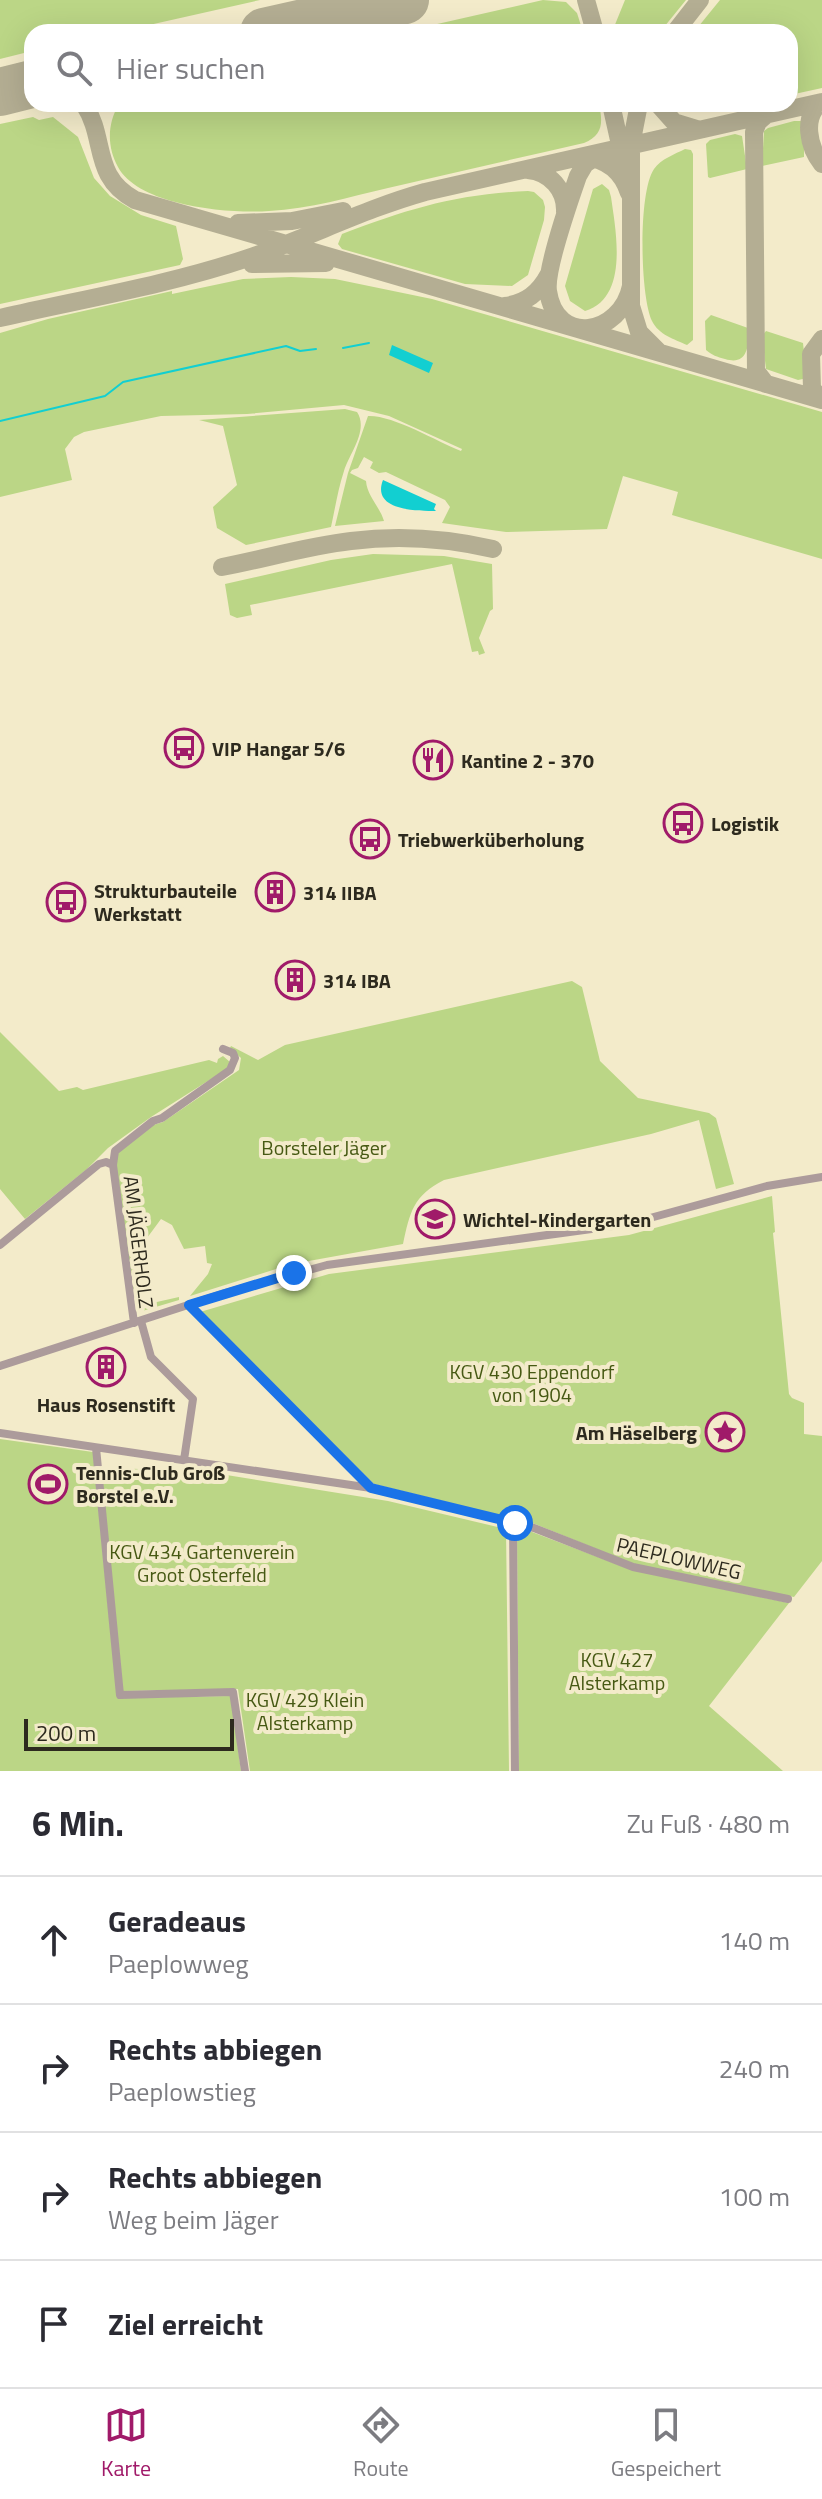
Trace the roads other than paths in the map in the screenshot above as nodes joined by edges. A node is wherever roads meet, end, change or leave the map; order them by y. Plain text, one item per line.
1 (223, 1049) dead end
2 (113, 1165) junction
3 (822, 1177) edge
4 (0, 1245) edge
5 (189, 1305) junction
6 (137, 1322) junction
7 (0, 1366) edge
8 (0, 1433) edge
9 (96, 1448) junction
10 (184, 1460) junction
11 (371, 1488) junction
12 (513, 1523) junction
13 (788, 1599) dead end
14 (245, 1771) edge
15 (515, 1771) edge

1 - 2 street
2 - 4 street
2 - 6 street, AM JÄGERHOLZ
3 - 5 street
5 - 6 street
5 - 11 street
6 - 7 street
6 - 10 street, AM JÄGERHOLZ
8 - 9 street, PAEPLOWWEG
9 - 10 street, PAEPLOWWEG
9 - 14 street
10 - 11 street, PAEPLOWWEG
11 - 12 street, PAEPLOWWEG
12 - 13 street, PAEPLOWWEG
12 - 15 street

